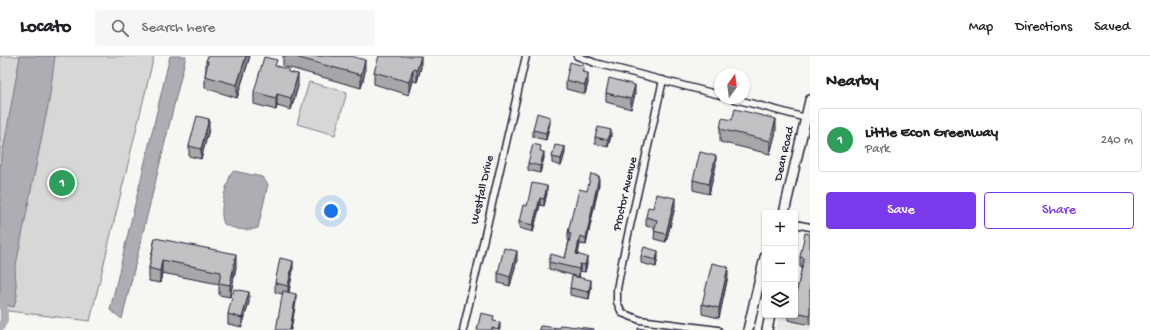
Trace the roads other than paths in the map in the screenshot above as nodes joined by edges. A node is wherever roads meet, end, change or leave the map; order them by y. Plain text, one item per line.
1 (526, 56) edge
2 (577, 56) edge
3 (664, 80) junction
4 (714, 93) edge
5 (810, 100) edge
6 (750, 103) edge
7 (806, 118) junction
8 (785, 210) edge
9 (798, 225) edge
10 (810, 227) edge
11 (762, 271) edge
12 (769, 318) edge
13 (463, 330) edge
14 (718, 330) edge
15 (748, 330) edge
16 (767, 330) edge

1 - 13 street, Westfall Drive
2 - 3 street
3 - 4 street
3 - 14 street, Proctor Avenue
5 - 7 main road, Dean Road
6 - 7 street
7 - 8 main road, Dean Road
9 - 10 street
11 - 15 main road
12 - 16 main road

